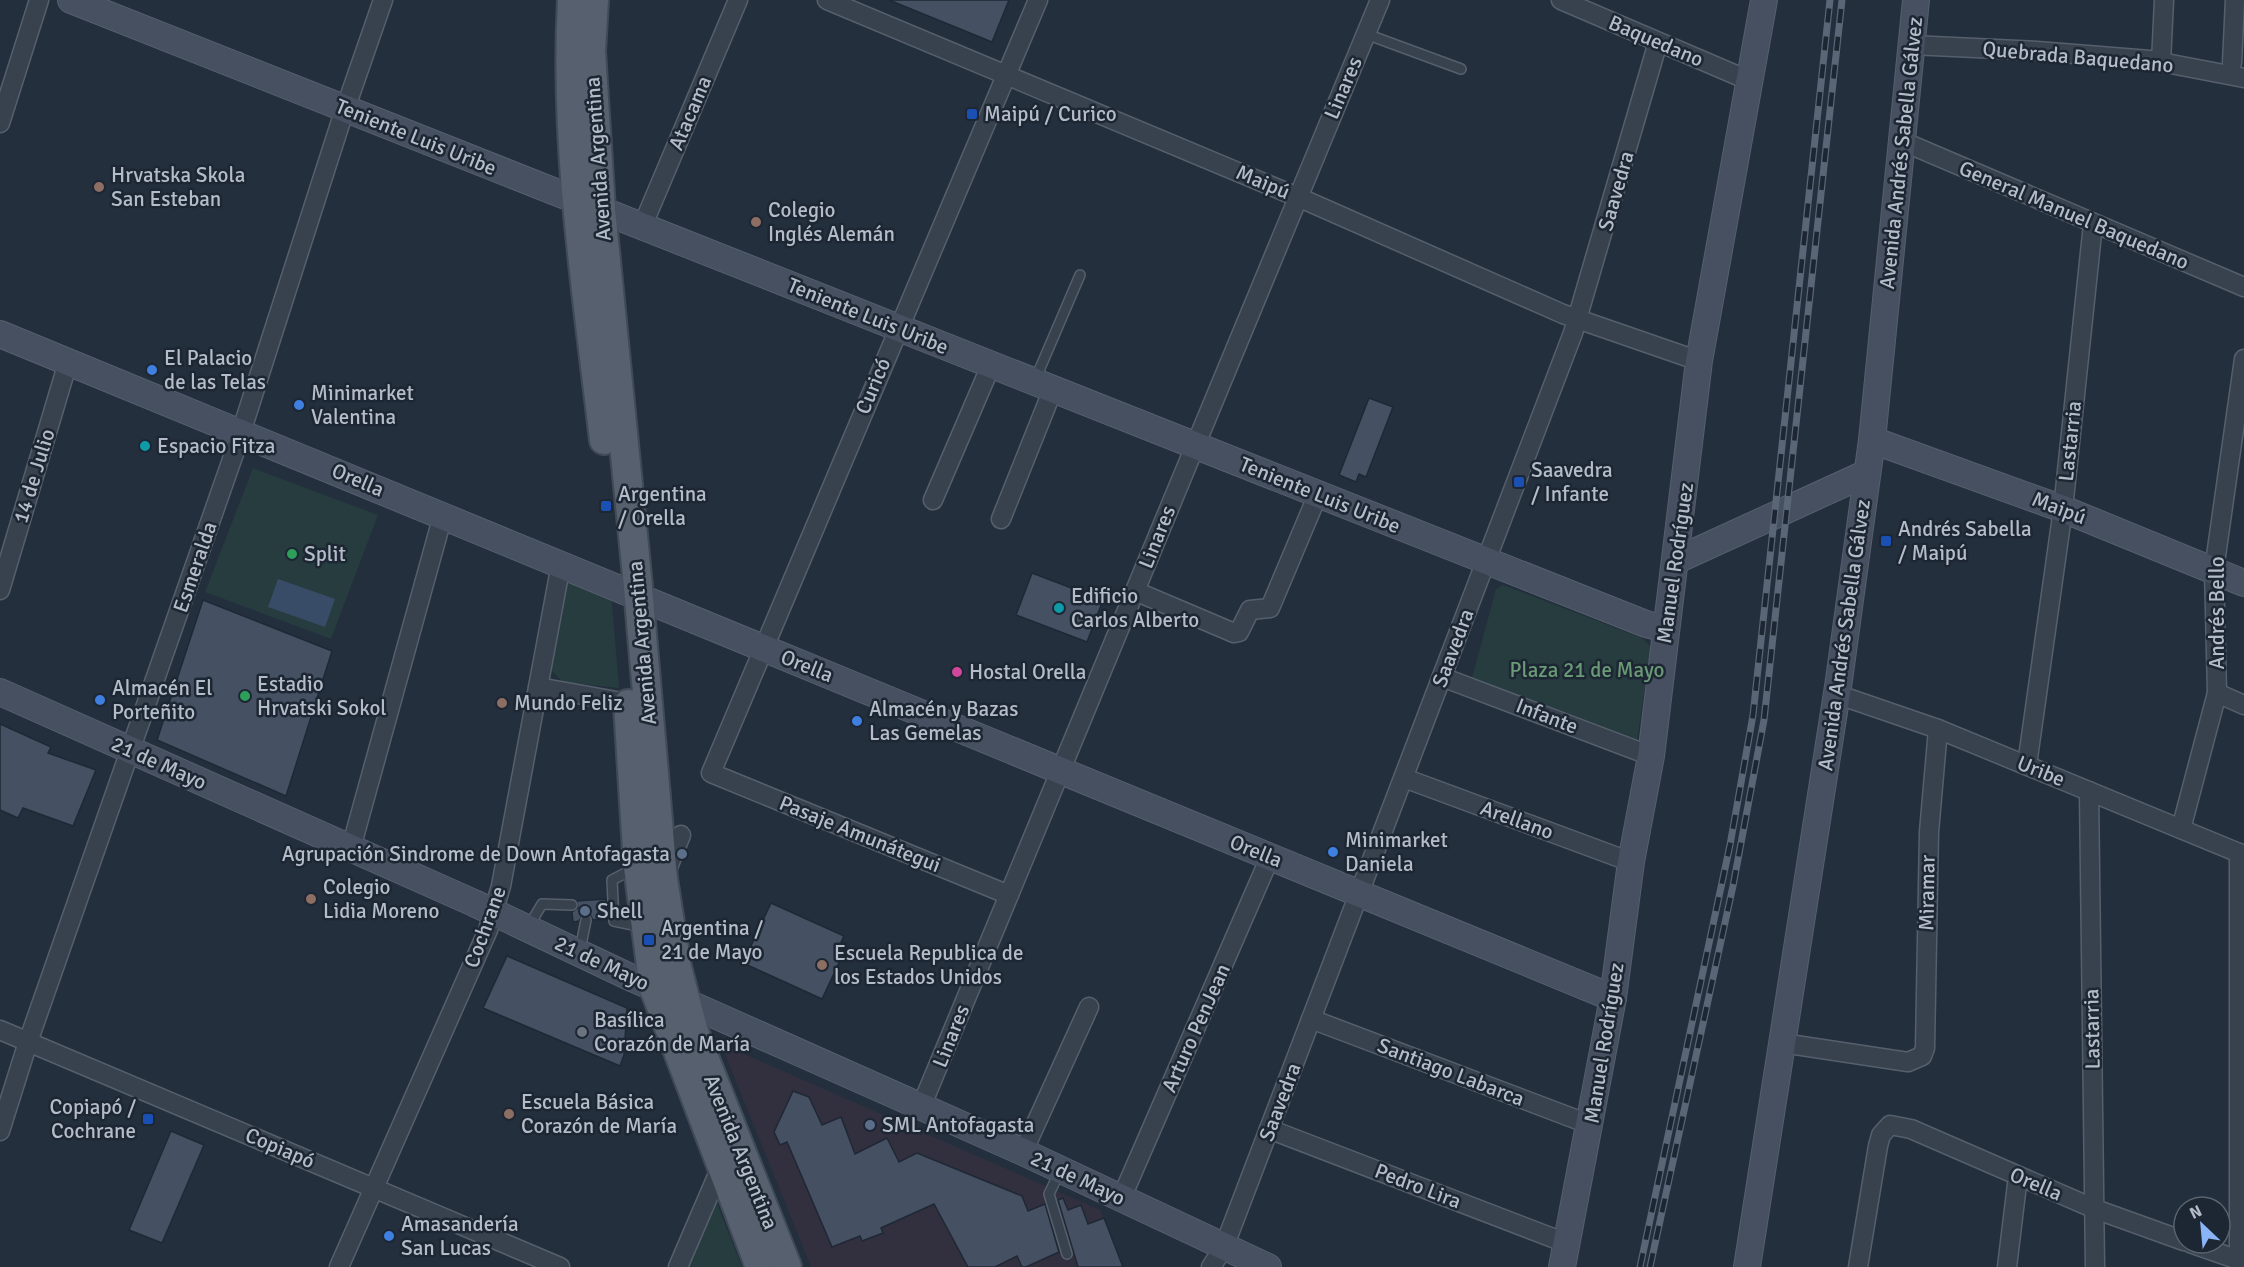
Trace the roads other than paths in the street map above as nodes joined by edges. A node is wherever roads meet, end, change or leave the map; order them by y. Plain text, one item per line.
1 (39, 0) edge
2 (71, 0) edge
3 (383, 0) edge
4 (572, 0) edge
5 (594, 0) edge
6 (738, 0) edge
7 (827, 0) edge
8 (1038, 0) edge
9 (1380, 0) edge
10 (1561, 0) edge
11 (1764, 0) edge
12 (1916, 0) edge
13 (2164, 0) edge
14 (2235, 0) edge
15 (1366, 34) junction
16 (1658, 42) junction
17 (1911, 45) junction
18 (2161, 62) junction
19 (2232, 63) dead end
20 (1461, 69) dead end
21 (1006, 75) junction
22 (2244, 78) edge
23 (1750, 81) junction
24 (346, 109) junction
25 (0, 123) edge
26 (1904, 142) junction
27 (1298, 197) junction
28 (589, 206) junction
29 (2093, 224) junction
30 (642, 227) junction
31 (1080, 275) dead end
32 (2244, 287) edge
33 (1578, 320) junction
34 (898, 328) junction
35 (0, 334) edge
36 (2244, 359) edge
37 (1700, 361) junction
38 (68, 362) junction
39 (991, 365) junction
40 (1044, 386) junction
41 (241, 431) junction
42 (1872, 440) junction
43 (1195, 445) junction
44 (1867, 473) junction
45 (1318, 494) junction
46 (933, 500) dead end
47 (2063, 509) junction
48 (443, 515) junction
49 (1001, 519) dead end
50 (1677, 560) junction
51 (1486, 561) junction
52 (561, 564) junction
53 (2214, 570) junction
54 (2244, 583) edge
55 (0, 590) edge
56 (1135, 591) junction
57 (629, 592) junction
58 (1665, 629) junction
59 (762, 648) junction
60 (1442, 676) junction
61 (538, 687) junction
62 (0, 692) edge
63 (2217, 693) junction
64 (1836, 694) junction
65 (628, 703) junction
66 (2244, 705) edge
67 (1938, 729) junction
68 (131, 750) junction
69 (1651, 756) junction
70 (2027, 765) junction
71 (1060, 771) junction
72 (711, 774) joint
73 (1404, 778) junction
74 (2089, 791) junction
75 (2181, 829) junction
76 (681, 835) dead end
77 (351, 848) junction
78 (2241, 854) edge
79 (1270, 857) junction
80 (1631, 862) junction
81 (651, 873) junction
82 (1359, 894) junction
83 (1009, 895) junction
84 (572, 905) dead end
85 (494, 912) junction
86 (586, 920) dead end
87 (528, 928) junction
88 (646, 928) junction
89 (579, 953) junction
90 (654, 988) junction
91 (1613, 998) junction
92 (685, 999) junction
93 (1089, 1008) dead end
94 (1311, 1020) junction
95 (0, 1030) edge
96 (28, 1042) junction
97 (1782, 1043) junction
98 (921, 1107) junction
99 (1591, 1125) junction
100 (1269, 1129) junction
101 (0, 1131) edge
102 (1023, 1152) junction
103 (721, 1167) junction
104 (1060, 1171) junction
105 (2018, 1176) junction
106 (375, 1188) junction
107 (1121, 1199) junction
108 (2095, 1209) junction
109 (2172, 1237) edge
110 (1067, 1254) dead end
111 (1564, 1255) edge
112 (2224, 1255) edge
113 (1218, 1257) edge
114 (2241, 1261) edge
115 (339, 1267) edge
116 (560, 1267) edge
117 (678, 1267) edge
118 (760, 1267) edge
119 (788, 1267) edge
120 (1269, 1267) edge
121 (1747, 1267) edge
122 (1858, 1267) edge
123 (2007, 1267) edge
124 (2095, 1267) edge

1 - 25 street
2 - 24 street, Teniente Luis Uribe
3 - 24 street, Esmeralda
4 - 28 main road, Avenida Argentina
5 - 28 main road, Avenida Argentina
6 - 30 street, Atacama
7 - 21 street, Maipú
8 - 21 street, Curicó
9 - 15 street, Linares
10 - 16 street, Baquedano
11 - 23 street, Manuel Rodríguez
12 - 17 street, Avenida Andrés Sabella Gálvez
13 - 18 street
14 - 19 street
15 - 20 lane
15 - 27 street, Linares
16 - 23 street, Baquedano
16 - 33 street, Saavedra
17 - 18 street, Quebrada Baquedano
17 - 26 street, Avenida Andrés Sabella Gálvez
18 - 22 street, Quebrada Baquedano
21 - 27 street, Maipú
21 - 34 street, Curicó
23 - 37 street, Manuel Rodríguez
24 - 28 street, Teniente Luis Uribe
24 - 41 street, Esmeralda
26 - 29 street, General Manuel Baquedano
26 - 42 street, Avenida Andrés Sabella Gálvez
27 - 33 street, Maipú
27 - 43 street, Linares
28 - 30 street, Teniente Luis Uribe
28 - 57 main road, Avenida Argentina
29 - 32 street, General Manuel Baquedano
29 - 47 street, Lastarria
30 - 34 street, Teniente Luis Uribe
31 - 40 lane
33 - 37 street, Maipú
33 - 51 street, Saavedra
34 - 39 street, Teniente Luis Uribe
34 - 59 street, Curicó
35 - 38 street, Orella
36 - 53 street, Andrés Bello
37 - 50 street, Manuel Rodríguez
38 - 41 street, Orella
38 - 55 street, 14 de Julio
39 - 40 street, Teniente Luis Uribe
39 - 46 street
40 - 43 street, Teniente Luis Uribe
40 - 49 street
41 - 48 street, Orella
41 - 68 street, Esmeralda
42 - 44 street, Avenida Andrés Sabella Gálvez
42 - 47 street, Maipú
43 - 45 street, Teniente Luis Uribe
43 - 56 street, Linares
44 - 50 street
44 - 64 street, Avenida Andrés Sabella Gálvez
45 - 51 street, Teniente Luis Uribe
45 - 56 street
47 - 53 street, Maipú
47 - 70 street, Lastarria
48 - 52 street, Orella
48 - 77 street
50 - 58 street, Manuel Rodríguez
51 - 58 street, Teniente Luis Uribe
51 - 60 street, Saavedra
52 - 57 street, Orella
52 - 61 street, Cochrane
53 - 54 street, Maipú
53 - 63 street, Andrés Bello
56 - 71 street, Linares
57 - 59 street, Orella
57 - 65 main road, Avenida Argentina
57 - 81 main road, Avenida Argentina
58 - 69 street, Manuel Rodríguez
59 - 71 street, Orella
59 - 72 street, Curicó
60 - 69 street, Infante
60 - 73 street, Saavedra
61 - 65 street
61 - 85 street, Cochrane
62 - 68 street, 21 de Mayo
63 - 66 street
63 - 75 street, Andrés Bello
64 - 67 street, Uribe
64 - 97 street, Avenida Andrés Sabella Gálvez
65 - 81 main road, Avenida Argentina
67 - 70 street, Uribe
67 - 97 street, Miramar
68 - 77 street, 21 de Mayo
68 - 96 street, Esmeralda
69 - 80 street, Manuel Rodríguez
70 - 74 street, Uribe
71 - 79 street, Orella
71 - 83 street, Linares
72 - 83 street, Pasaje Amunátegui
73 - 80 street, Arellano
73 - 82 street, Saavedra
74 - 75 street, Uribe
74 - 108 street, Lastarria
75 - 78 street, Uribe
76 - 81 street
77 - 85 street, 21 de Mayo
78 - 114 street
79 - 82 street, Orella
79 - 107 street, Arturo PenJean
80 - 91 street, Manuel Rodríguez
81 - 88 main road, Avenida Argentina
81 - 88 lane
81 - 92 main road, Avenida Argentina
82 - 91 street, Orella
82 - 94 street, Saavedra
83 - 98 street, Linares
84 - 87 lane
85 - 87 street, 21 de Mayo
85 - 106 street, Cochrane
86 - 89 lane
87 - 89 street, 21 de Mayo
88 - 90 main road, Avenida Argentina
89 - 90 street, 21 de Mayo
90 - 92 street, 21 de Mayo
90 - 103 main road, Avenida Argentina
91 - 99 street, Manuel Rodríguez
92 - 98 street, 21 de Mayo
92 - 119 main road, Avenida Argentina
93 - 102 street
94 - 99 street, Santiago Labarca
94 - 100 street, Saavedra
95 - 96 street, Copiapó
96 - 101 street, Esmeralda
96 - 106 street, Copiapó
97 - 121 street, Avenida Andrés Sabella Gálvez
98 - 102 street, 21 de Mayo
99 - 111 street, Manuel Rodríguez
100 - 111 street, Pedro Lira
100 - 113 street, Saavedra
102 - 104 street, 21 de Mayo
103 - 117 street
103 - 118 main road, Avenida Argentina
104 - 107 street, 21 de Mayo
104 - 110 lane
105 - 108 street, Orella
105 - 122 street, Orella
105 - 123 street
106 - 115 street, Cochrane
106 - 116 street, Copiapó
107 - 113 street, 21 de Mayo
108 - 109 street, Orella
108 - 124 street, Lastarria
112 - 114 street
113 - 120 street, 21 de Mayo

